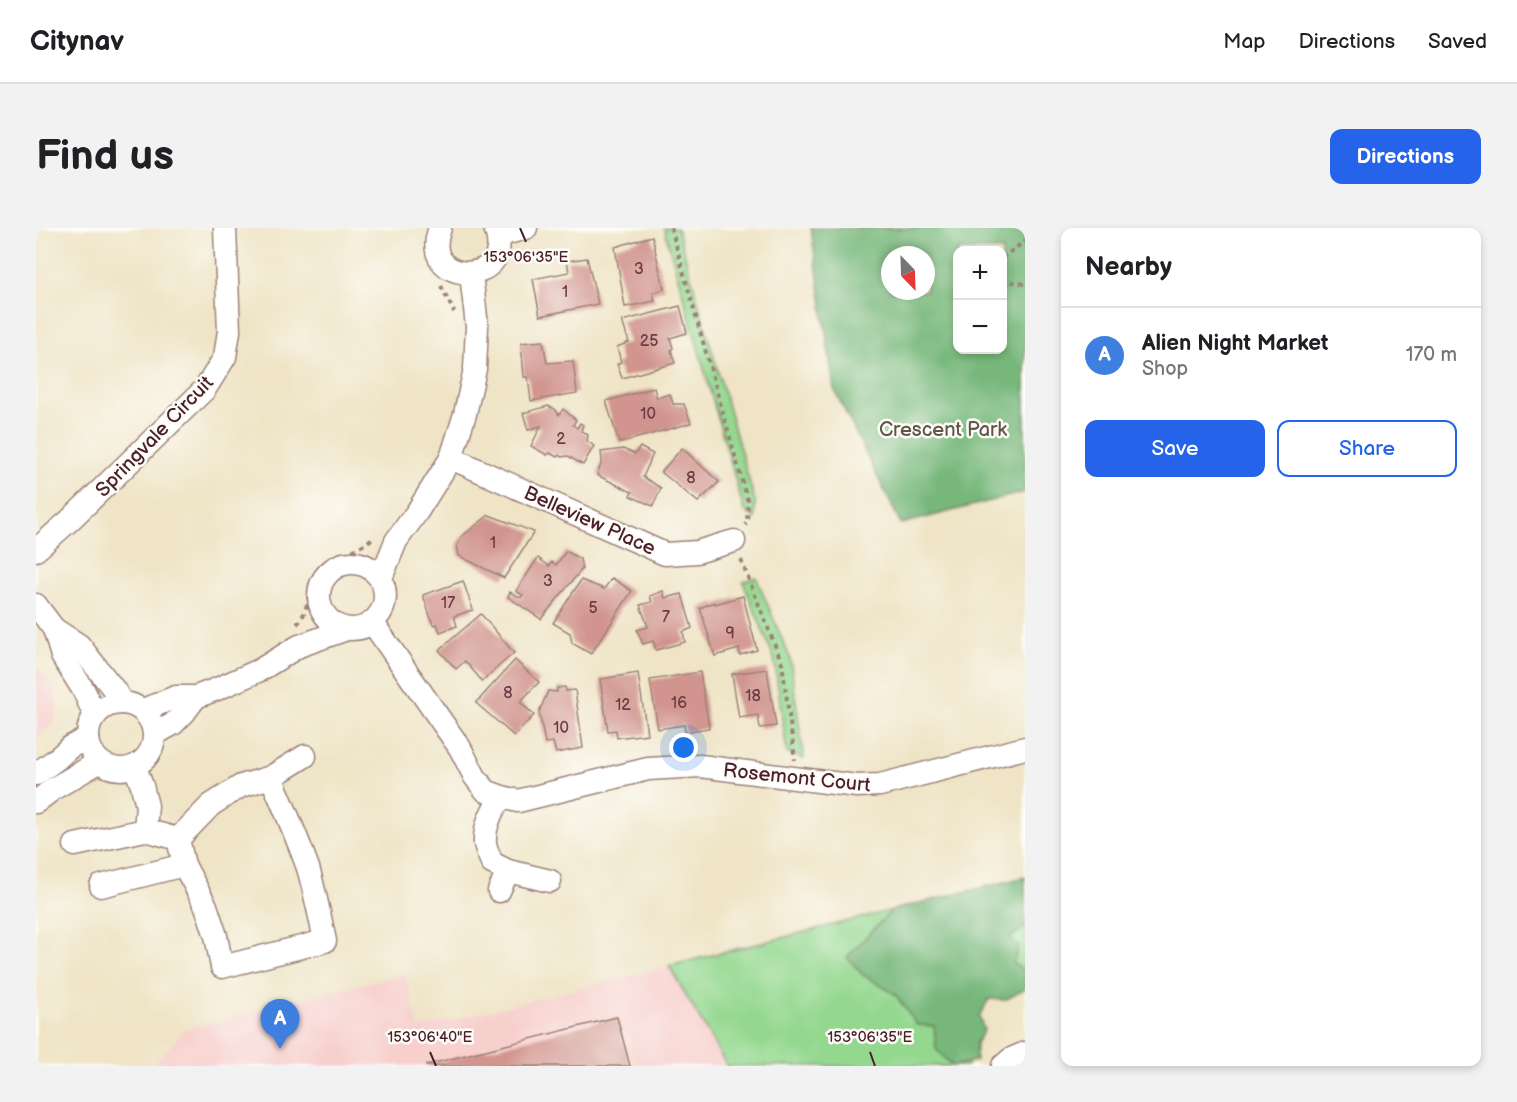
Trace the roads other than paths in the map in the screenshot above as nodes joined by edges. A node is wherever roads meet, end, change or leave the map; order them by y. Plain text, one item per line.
1 (225, 228) edge
2 (440, 228) edge
3 (526, 228) edge
4 (496, 232) edge
5 (471, 274) junction
6 (451, 458) junction
7 (388, 536) junction
8 (734, 541) road end
9 (36, 550) edge
10 (360, 563) junction
11 (381, 578) junction
12 (36, 605) edge
13 (320, 606) junction
14 (372, 622) junction
15 (54, 629) junction
16 (347, 629) junction
17 (297, 636) junction
18 (196, 696) junction
19 (132, 706) junction
20 (95, 716) junction
21 (155, 734) junction
22 (88, 738) junction
23 (1025, 748) edge
24 (305, 756) dead end
25 (99, 762) junction
26 (135, 767) junction
27 (36, 774) edge
28 (271, 777) junction
29 (502, 797) junction
30 (36, 802) edge
31 (146, 830) junction
32 (178, 839) junction
33 (75, 845) dead end
34 (184, 865) junction
35 (549, 881) dead end
36 (101, 886) dead end
37 (1025, 1053) edge
38 (1003, 1066) edge

1 - 9 street, Springvale Circuit
2 - 5 street
3 - 4 street
4 - 5 street
5 - 6 street
6 - 7 street
6 - 8 street, Belleview Place
7 - 10 street
7 - 11 street
10 - 11 street
10 - 13 street
11 - 14 street
12 - 15 street
13 - 16 street
13 - 17 street
14 - 16 street
14 - 29 street
15 - 19 street
15 - 20 street
16 - 17 street
17 - 18 street
18 - 19 street
18 - 21 street
19 - 20 street
19 - 21 street
20 - 22 street
21 - 26 street
22 - 25 street
22 - 27 street
23 - 29 street, Rosemont Court
24 - 28 street
25 - 26 street
25 - 30 street
26 - 31 street
28 - 32 street
28 - 34 street
29 - 35 street
31 - 32 street
31 - 33 street
32 - 34 street
34 - 36 street
37 - 38 street

